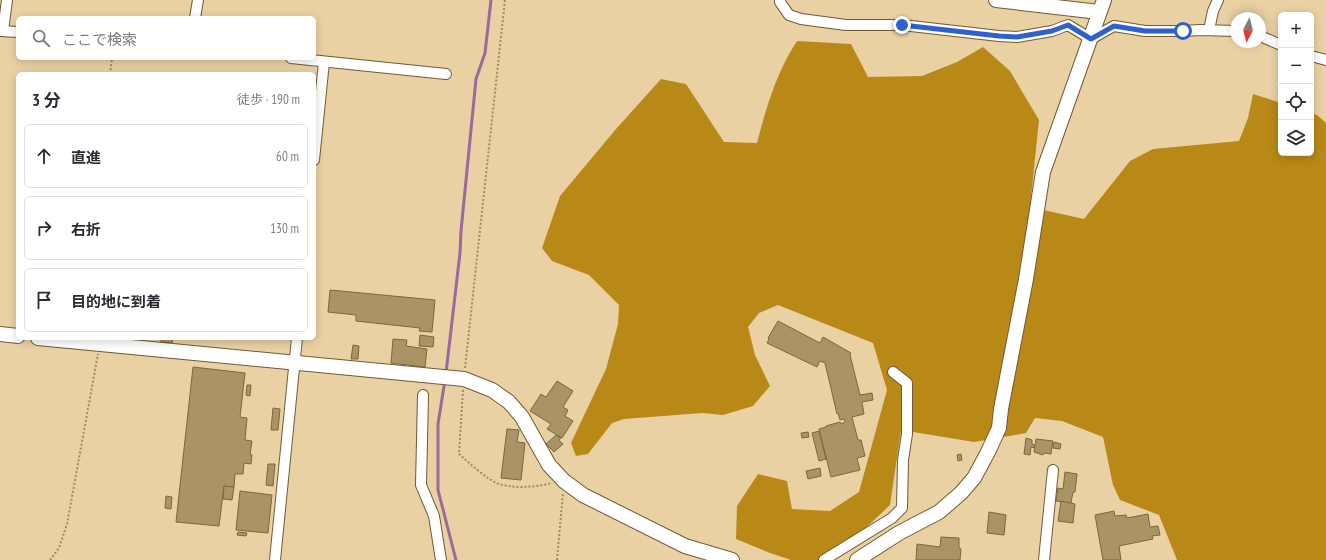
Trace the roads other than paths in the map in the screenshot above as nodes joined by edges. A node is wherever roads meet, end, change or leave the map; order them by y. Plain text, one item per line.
1 (7, 0) edge
2 (198, 0) edge
3 (780, 0) edge
4 (996, 0) edge
5 (1218, 0) edge
6 (1102, 6) edge
7 (195, 16) edge
8 (1209, 30) junction
9 (1, 31) edge
10 (1230, 31) edge
11 (16, 32) edge
12 (1091, 39) junction
13 (1266, 39) edge
14 (1278, 44) edge
15 (1314, 57) edge
16 (308, 60) edge
17 (1326, 60) edge
18 (324, 62) junction
19 (446, 74) dead end
20 (316, 140) edge
21 (0, 334) edge
22 (16, 336) edge
23 (59, 340) edge
24 (296, 340) edge
25 (294, 363) junction
26 (893, 372) dead end
27 (423, 395) dead end
28 (1053, 470) dead end
29 (275, 560) edge
30 (441, 560) edge
31 (732, 560) edge
32 (824, 560) edge
33 (857, 560) edge
34 (1044, 560) edge

1 - 9 street
2 - 7 street
3 - 12 street
4 - 6 street
5 - 8 street
6 - 12 street
8 - 10 street
8 - 12 street
9 - 11 street
12 - 33 street
13 - 14 street
15 - 17 street
16 - 18 street
18 - 19 street
18 - 20 street
21 - 22 street
23 - 25 street
24 - 25 street
25 - 29 street
25 - 31 street
26 - 32 street
27 - 30 street
28 - 34 street

